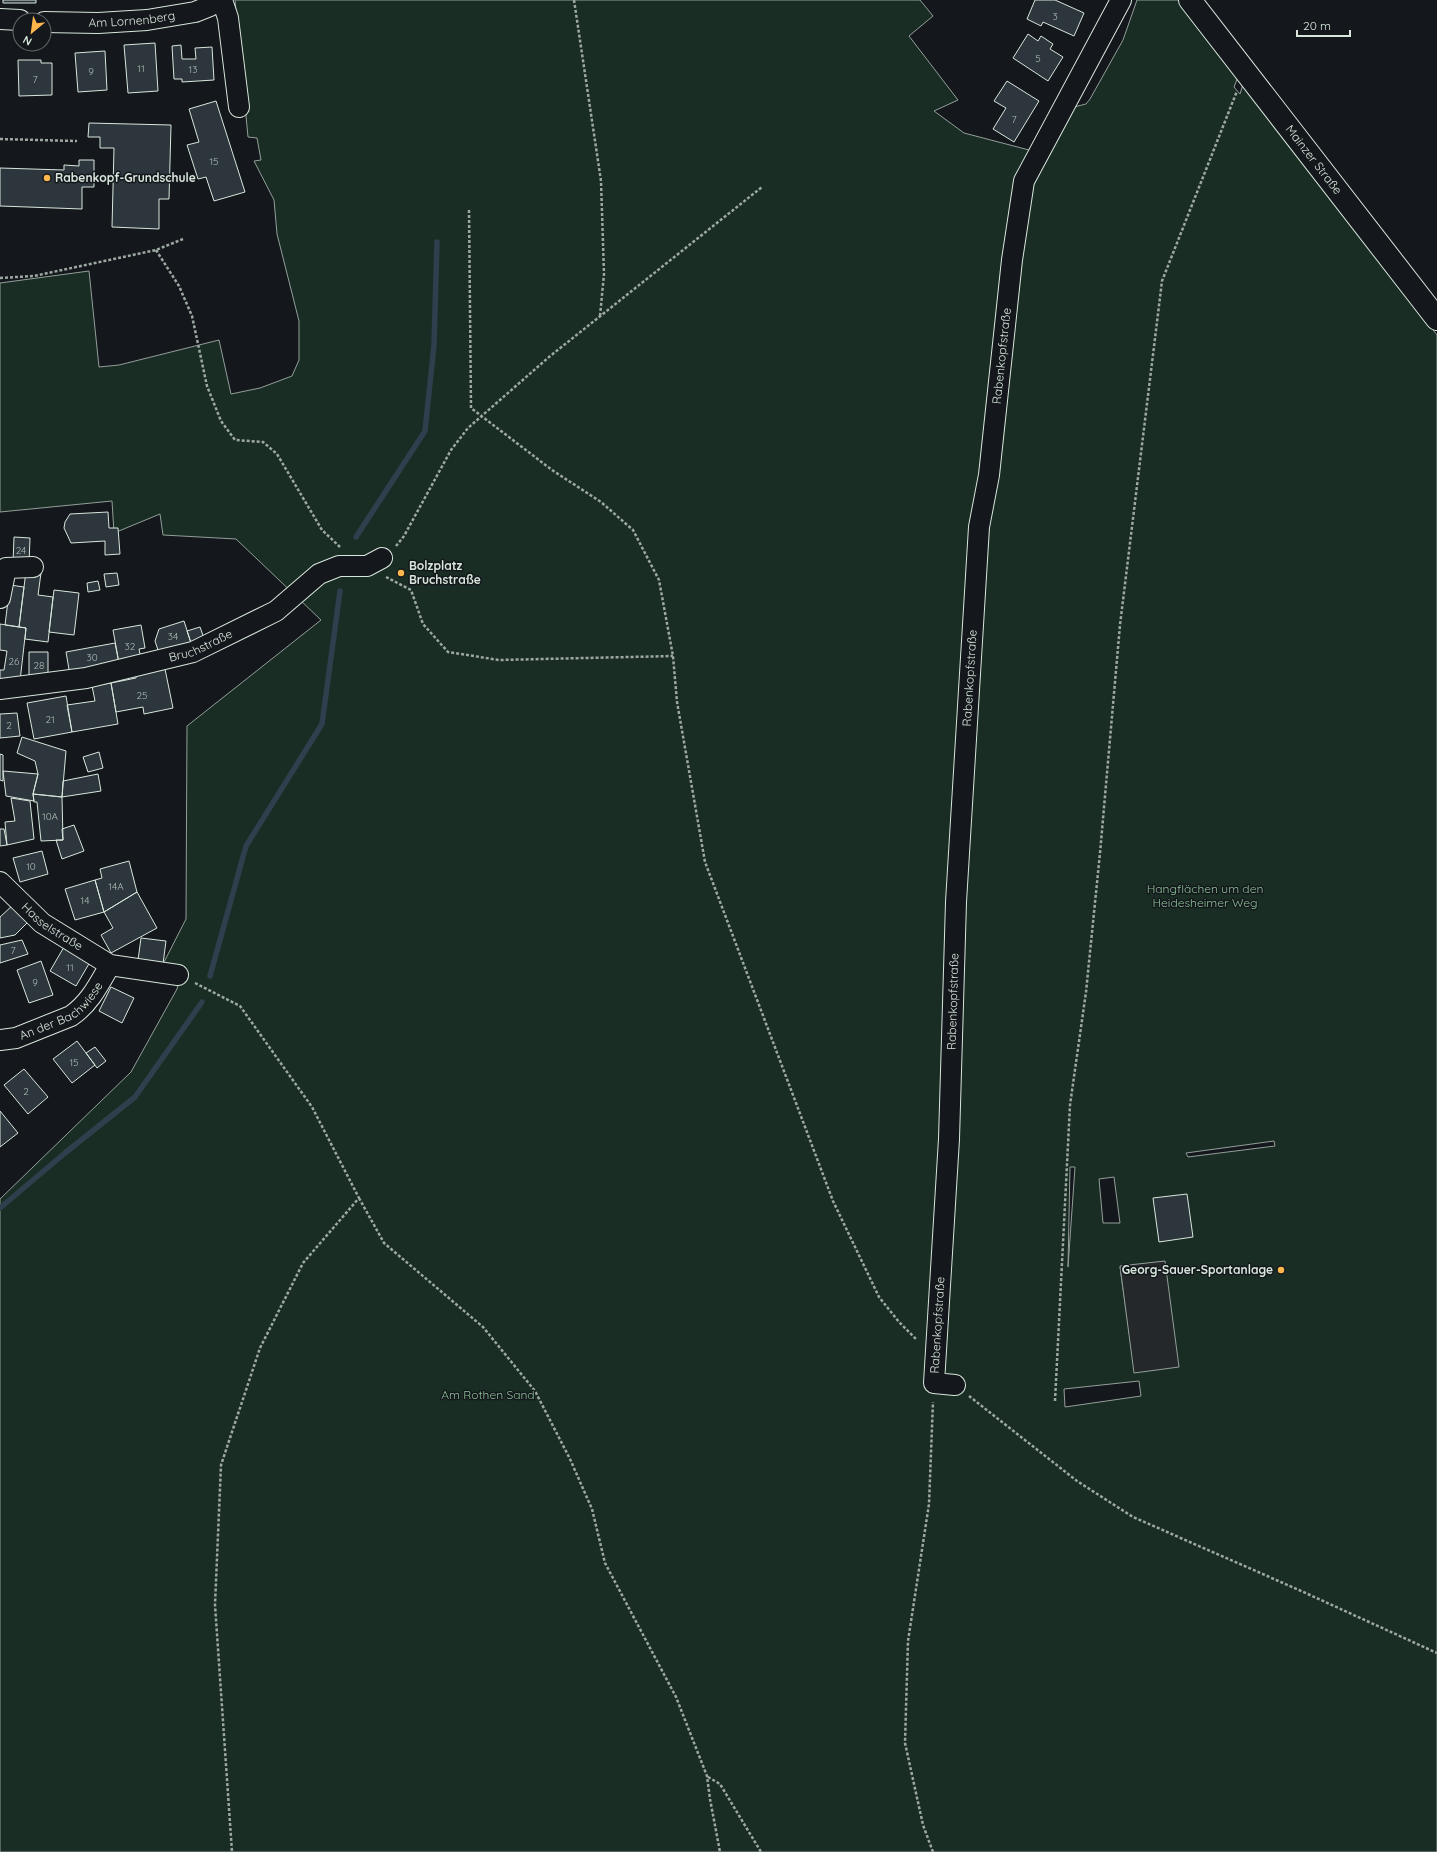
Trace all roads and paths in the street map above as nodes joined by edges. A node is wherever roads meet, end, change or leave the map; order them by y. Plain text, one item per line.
1 (216, 0) edge
2 (222, 0) edge
3 (574, 0) edge
4 (1121, 0) edge
5 (1190, 0) edge
6 (0, 19) edge
7 (12, 20) edge
8 (52, 22) edge
9 (1245, 70) junction
10 (239, 107) dead end
11 (0, 139) edge
12 (77, 141) dead end
13 (762, 187) dead end
14 (469, 210) dead end
15 (183, 239) dead end
16 (156, 250) junction
17 (0, 278) edge
18 (600, 317) junction
19 (1437, 318) edge
20 (481, 416) junction
21 (369, 563) junction
22 (32, 567) dead end
23 (0, 598) edge
24 (673, 656) junction
25 (0, 689) edge
26 (0, 882) edge
27 (110, 965) junction
28 (178, 975) joint
29 (8, 1039) edge
30 (0, 1056) edge
31 (359, 1198) junction
32 (936, 1352) junction
33 (934, 1383) junction
34 (954, 1385) joint
35 (1055, 1401) dead end
36 (1437, 1654) edge
37 (707, 1776) junction
38 (232, 1852) edge
39 (720, 1852) edge
40 (761, 1852) edge
41 (933, 1852) edge

1 - 8 street, Am Lornenberg
2 - 10 street
3 - 18 path
4 - 32 street, Rabenkopfstraße
5 - 9 main road, Mainzer Straße
6 - 7 street
9 - 19 main road, Mainzer Straße
9 - 35 path
11 - 12 path
13 - 18 path
14 - 20 path
15 - 16 path
16 - 17 path
16 - 21 path
18 - 20 path
20 - 21 path
20 - 24 path
21 - 24 path
21 - 25 street, Bruchstraße
22 - 23 street
24 - 32 path
26 - 27 street, Hasselstraße
27 - 28 street
27 - 29 street, An der Bachwiese
28 - 31 path
29 - 30 street
31 - 37 path
31 - 38 path
32 - 33 street, Rabenkopfstraße
33 - 34 street
33 - 41 path
34 - 36 path
37 - 39 path
37 - 40 path

